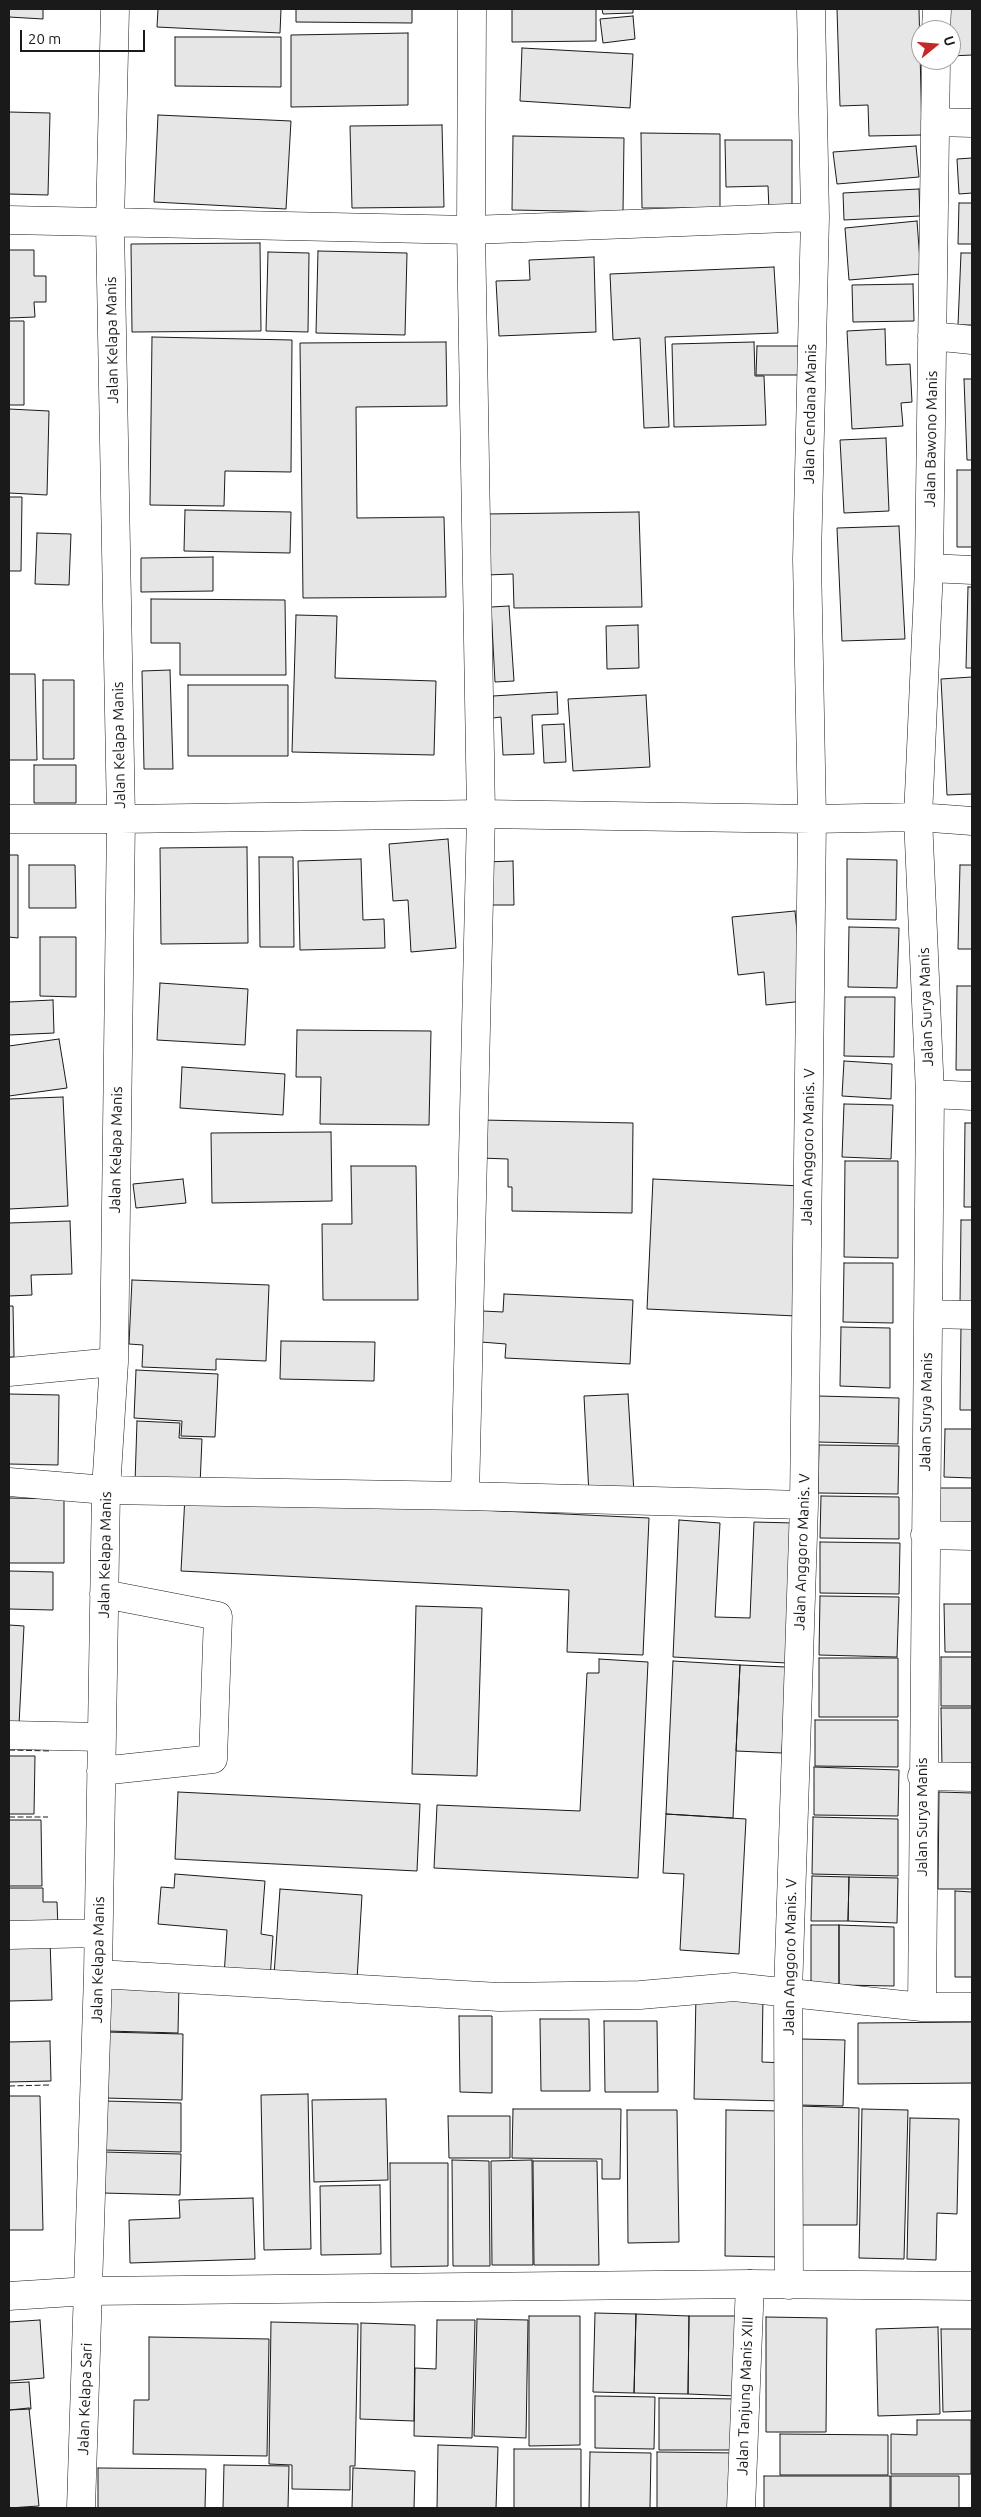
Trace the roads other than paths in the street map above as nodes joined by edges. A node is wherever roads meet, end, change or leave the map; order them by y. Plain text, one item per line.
1 (115, 9) edge
2 (472, 9) edge
3 (811, 9) edge
4 (936, 70) edge
5 (935, 122) junction
6 (972, 124) edge
7 (815, 217) junction
8 (9, 220) edge
9 (110, 224) junction
10 (471, 230) junction
11 (932, 336) junction
12 (972, 340) edge
13 (929, 568) junction
14 (972, 570) edge
15 (481, 814) junction
16 (918, 817) junction
17 (9, 819) edge
18 (812, 819) junction
19 (121, 820) junction
20 (972, 821) edge
21 (930, 1094) junction
22 (972, 1096) edge
23 (928, 1314) junction
24 (972, 1315) edge
25 (114, 1362) junction
26 (9, 1372) edge
27 (9, 1482) edge
28 (106, 1490) junction
29 (465, 1496) junction
30 (804, 1505) junction
31 (925, 1535) junction
32 (972, 1536) edge
33 (104, 1594) junction
34 (9, 1735) edge
35 (102, 1737) junction
36 (101, 1771) junction
37 (922, 1776) junction
38 (972, 1777) edge
39 (98, 1933) junction
40 (9, 1935) edge
41 (98, 1974) junction
42 (788, 1992) junction
43 (922, 2007) junction
44 (972, 2007) edge
45 (750, 2284) junction
46 (789, 2284) junction
47 (972, 2286) edge
48 (90, 2291) junction
49 (9, 2296) edge
50 (81, 2508) edge
51 (741, 2508) edge

1 - 9 street, Jalan Kelapa Manis
2 - 10 street
3 - 7 street, Jalan Cendana Manis
4 - 5 street, Jalan Bawono Manis
5 - 6 street
5 - 11 street, Jalan Bawono Manis
7 - 10 street
7 - 18 street, Jalan Cendana Manis
8 - 9 street
9 - 10 street
9 - 19 street, Jalan Kelapa Manis
10 - 15 street
11 - 12 street
11 - 13 street, Jalan Bawono Manis
13 - 14 street
13 - 16 street, Jalan Bawono Manis
15 - 18 street
15 - 19 street
15 - 29 street
16 - 18 street
16 - 20 street
16 - 21 street, Jalan Surya Manis
17 - 19 street
18 - 30 street, Jalan Anggoro Manis. V
19 - 25 street, Jalan Kelapa Manis
21 - 22 street
21 - 23 street, Jalan Surya Manis
23 - 24 street
23 - 31 street, Jalan Surya Manis
25 - 26 street
25 - 28 street, Jalan Kelapa Manis
27 - 28 street
28 - 29 street
28 - 33 street, Jalan Kelapa Manis
29 - 30 street
30 - 42 street, Jalan Anggoro Manis. V
31 - 32 street
31 - 37 street, Jalan Surya Manis
33 - 35 street, Jalan Kelapa Manis
33 - 36 street
34 - 35 street
35 - 36 street, Jalan Kelapa Manis
36 - 39 street, Jalan Kelapa Manis
37 - 38 street
37 - 43 street, Jalan Surya Manis
39 - 40 street
39 - 41 street, Jalan Kelapa Manis
41 - 42 street
41 - 48 street, Jalan Kelapa Manis
42 - 43 street
42 - 46 street, Jalan Anggoro Manis. V
43 - 44 street
45 - 46 street
45 - 48 street
45 - 51 street, Jalan Tanjung Manis XIII
46 - 47 street
48 - 49 street
48 - 50 street, Jalan Kelapa Sari

